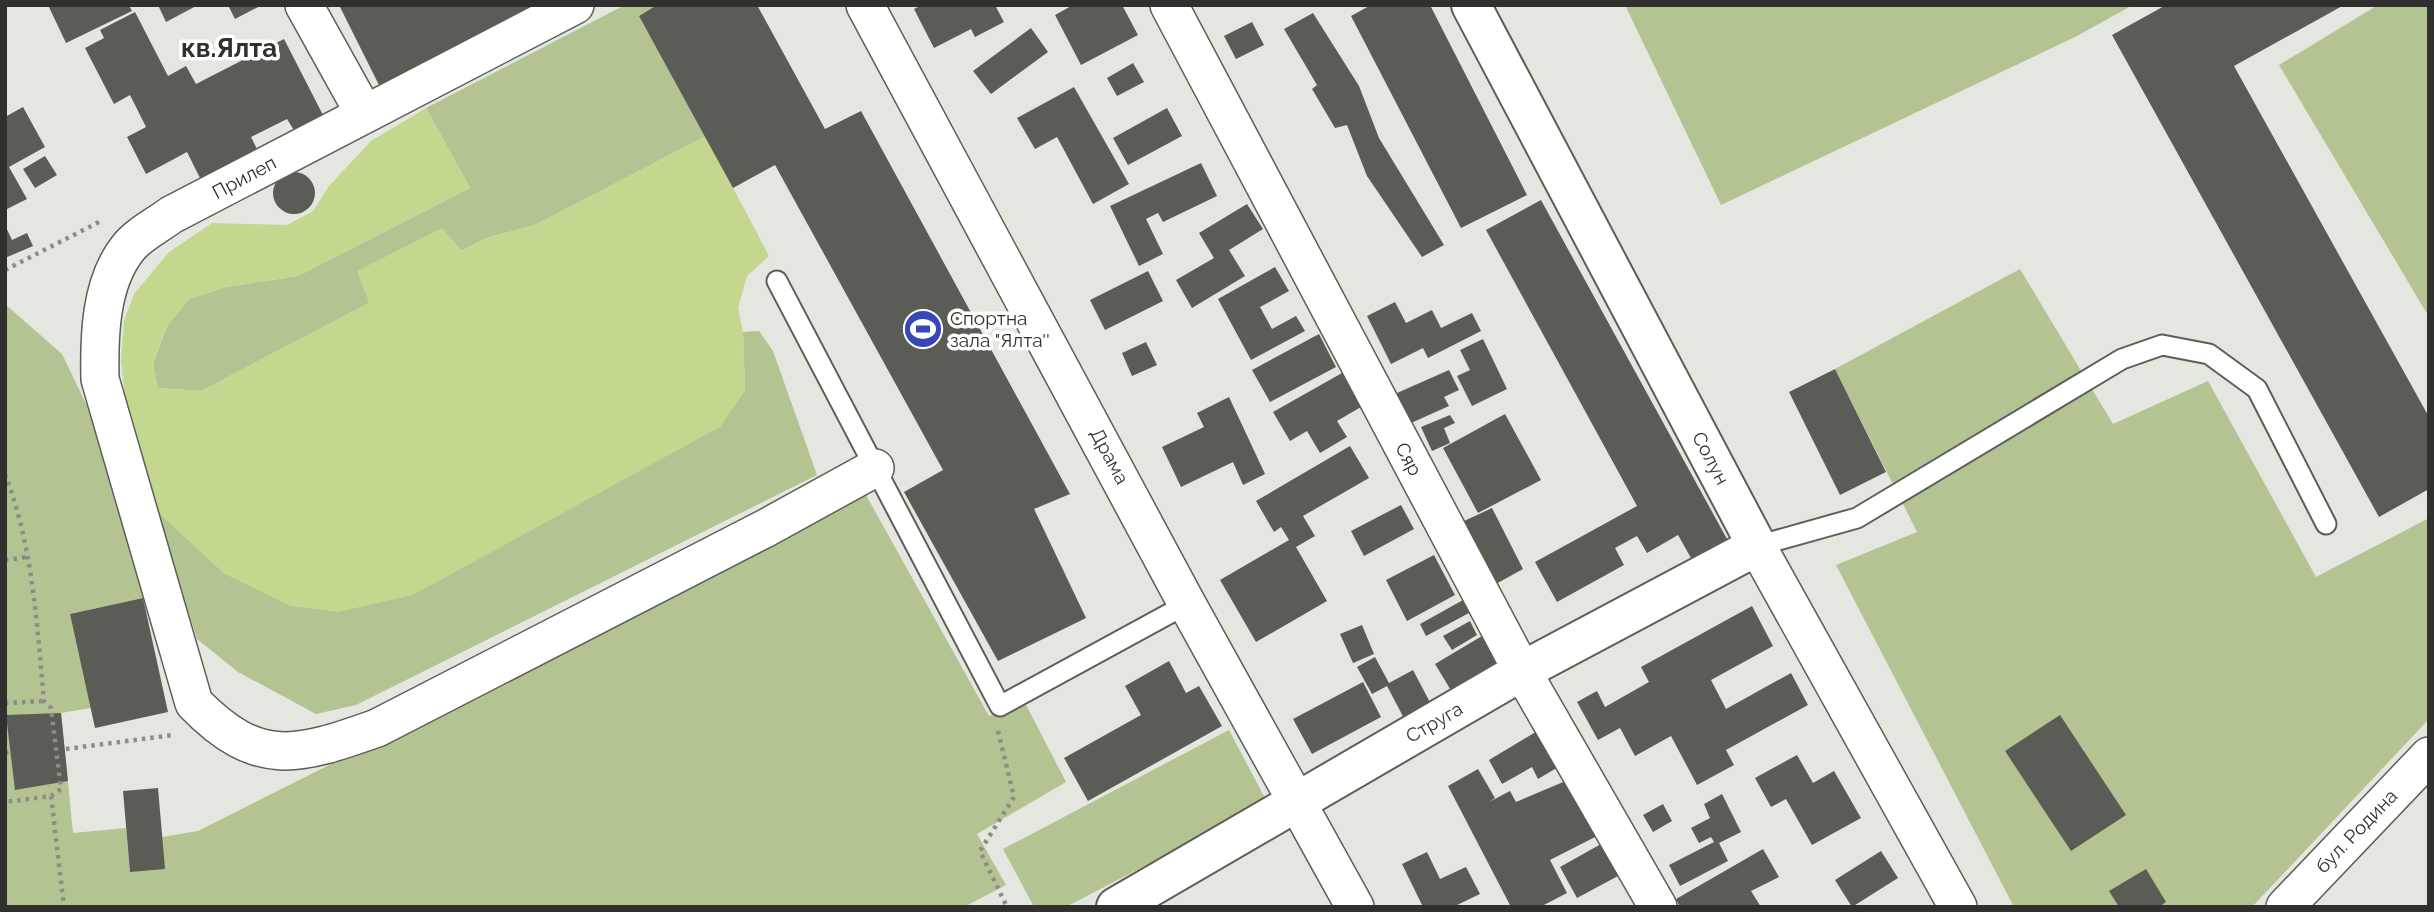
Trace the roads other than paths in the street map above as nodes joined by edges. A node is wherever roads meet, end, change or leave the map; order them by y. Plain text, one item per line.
1 (304, 5) edge
2 (575, 5) edge
3 (865, 5) edge
4 (1169, 5) edge
5 (1471, 5) edge
6 (364, 113) junction
7 (777, 281) dead end
8 (874, 468) junction
9 (2326, 524) dead end
10 (1757, 546) junction
11 (1187, 604) junction
12 (1522, 671) junction
13 (2429, 756) edge
14 (1296, 802) junction
15 (1116, 907) edge
16 (1354, 907) edge
17 (1658, 907) edge
18 (1958, 907) edge
19 (2284, 907) edge

1 - 6 street
2 - 6 street, Прилеп
3 - 11 street, Драма
4 - 12 street, Сяр
5 - 10 street, Солун
6 - 8 street, Прилеп
7 - 8 lane
8 - 11 lane
9 - 10 lane
10 - 12 street, Струга
10 - 18 street, Солун
11 - 14 street, Драма
12 - 14 street, Струга
12 - 17 street, Сяр
13 - 19 street, бул. Родина
14 - 15 street, Струга
14 - 16 street, Драма

